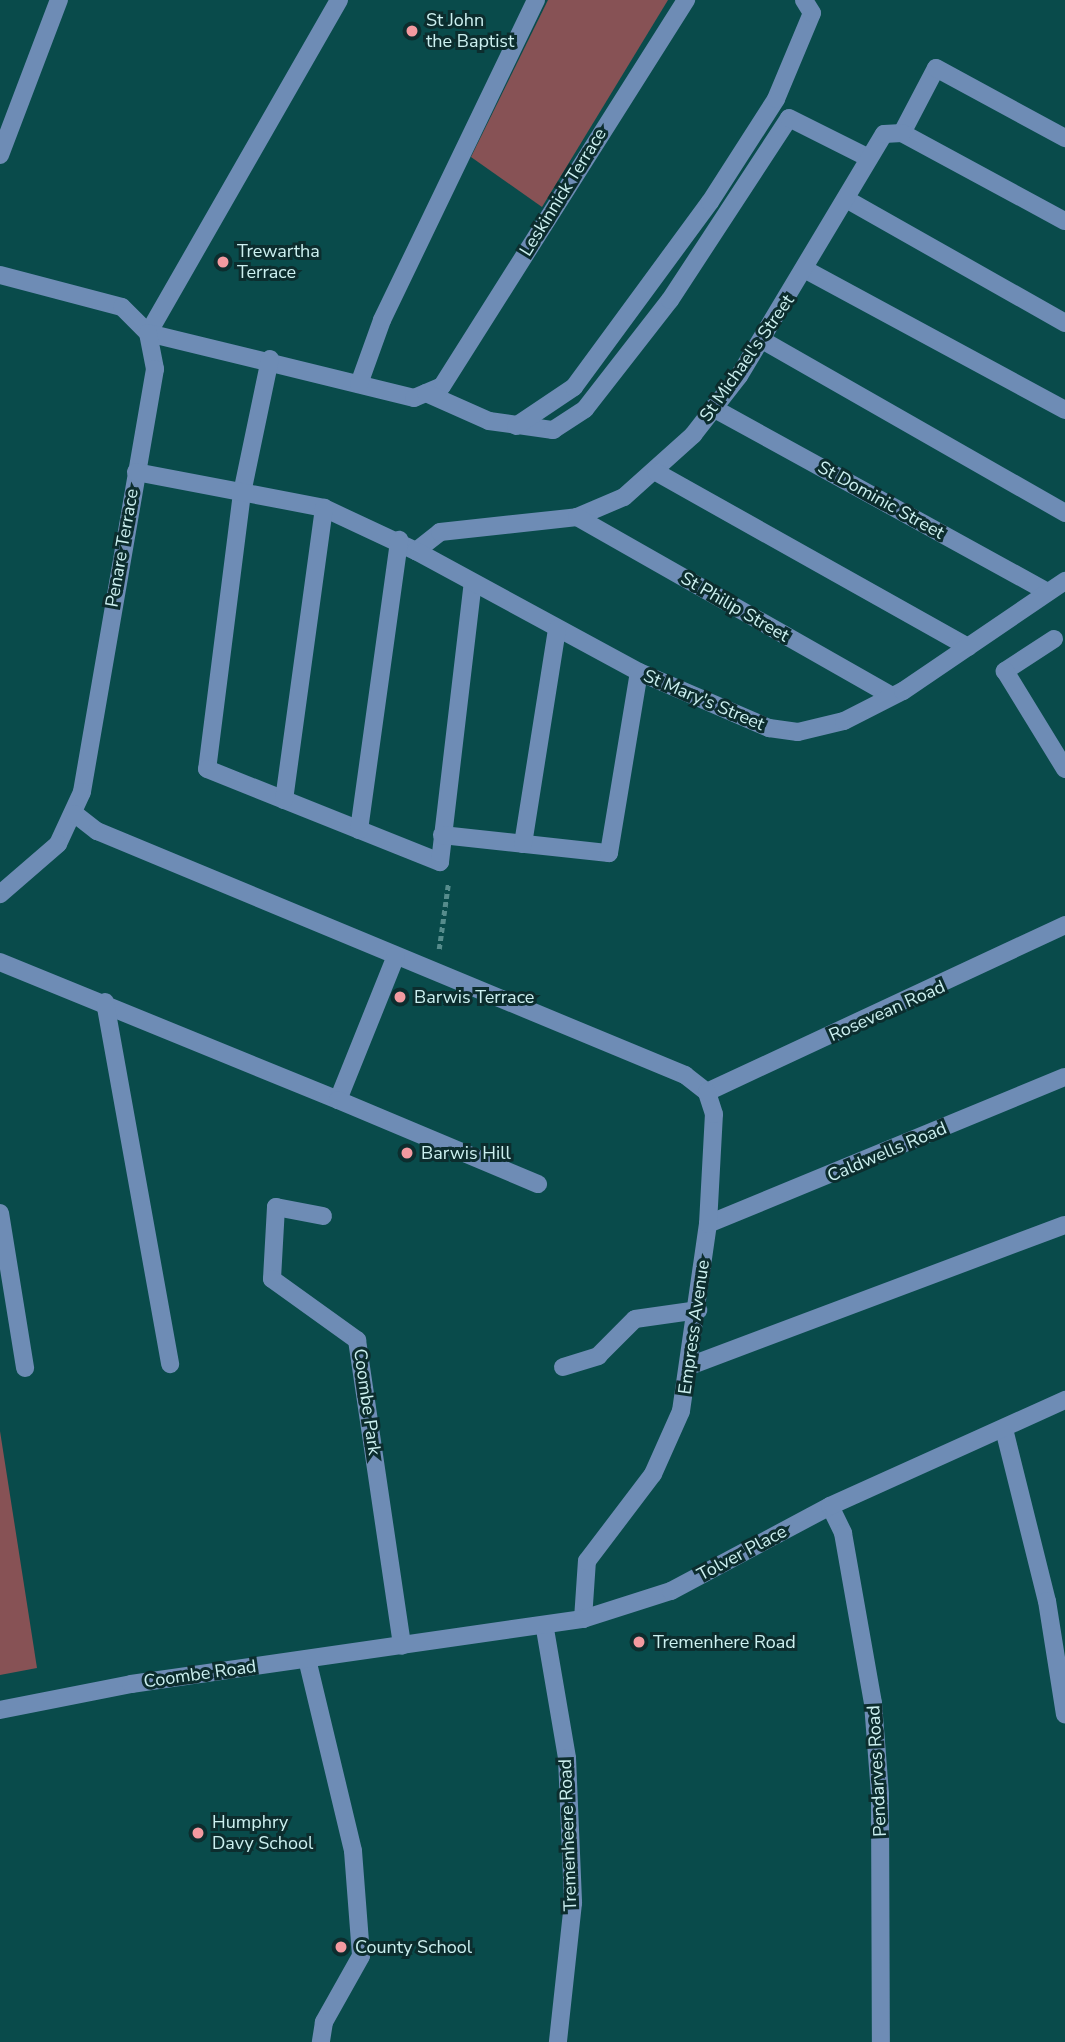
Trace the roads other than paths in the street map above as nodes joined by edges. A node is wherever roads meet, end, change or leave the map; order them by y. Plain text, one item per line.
1 (59, 0) edge
2 (339, 0) edge
3 (536, 0) edge
4 (686, 0) edge
5 (804, 0) edge
6 (902, 133) junction
7 (1065, 138) edge
8 (0, 155) edge
9 (869, 158) junction
10 (846, 199) junction
11 (1065, 221) edge
12 (808, 271) junction
13 (0, 275) edge
14 (1065, 323) edge
15 (148, 333) junction
16 (762, 340) junction
17 (270, 359) junction
18 (359, 384) junction
19 (434, 389) junction
20 (713, 408) junction
21 (1065, 410) edge
22 (516, 426) junction
23 (136, 472) junction
24 (656, 472) junction
25 (242, 492) junction
26 (324, 508) junction
27 (1065, 513) edge
28 (577, 517) junction
29 (399, 540) junction
30 (416, 551) junction
31 (1065, 581) edge
32 (473, 583) junction
33 (1048, 592) junction
34 (557, 629) junction
35 (1055, 639) dead end
36 (968, 647) junction
37 (639, 672) junction
38 (892, 696) junction
39 (1065, 769) edge
40 (284, 800) junction
41 (75, 814) junction
42 (359, 830) junction
43 (442, 835) junction
44 (523, 844) junction
45 (0, 894) edge
46 (1065, 925) edge
47 (396, 956) junction
48 (0, 962) edge
49 (106, 1002) junction
50 (1065, 1077) edge
51 (707, 1092) junction
52 (338, 1100) junction
53 (538, 1184) dead end
54 (0, 1213) edge
55 (323, 1216) dead end
56 (708, 1224) junction
57 (1065, 1225) edge
58 (698, 1310) junction
59 (170, 1364) dead end
60 (692, 1364) junction
61 (563, 1367) dead end
62 (26, 1368) dead end
63 (1065, 1400) edge
64 (1004, 1429) junction
65 (830, 1506) junction
66 (583, 1619) junction
67 (545, 1629) junction
68 (402, 1646) junction
69 (307, 1659) junction
70 (0, 1710) edge
71 (1065, 1715) edge
72 (321, 2042) edge
73 (558, 2042) edge
74 (881, 2042) edge

1 - 8 street
2 - 15 street
3 - 18 street
4 - 19 street, Leskinnick Terrace
5 - 22 street
6 - 7 street
6 - 9 street, St Michael's Street
6 - 11 street
9 - 10 street, St Michael's Street
9 - 22 street
10 - 12 street, St Michael's Street
10 - 14 street
12 - 16 street, St Michael's Street
12 - 21 street
13 - 15 street
15 - 17 street
15 - 23 street, Penare Terrace
16 - 20 street, St Michael's Street
16 - 27 street
17 - 18 street
17 - 25 street
18 - 19 street
19 - 22 street
20 - 24 street, St Michael's Street
20 - 33 street, St Dominic Street
23 - 25 street
23 - 41 street, Penare Terrace
24 - 28 street, St Michael's Street
24 - 36 street
25 - 26 street
25 - 40 street
26 - 29 street
26 - 40 street
28 - 30 street, St Michael's Street
28 - 38 street, St Philip Street
29 - 30 street
29 - 42 street
30 - 32 street, St Mary's Street
31 - 33 street, St Mary's Street
32 - 34 street, St Mary's Street
32 - 43 street
33 - 36 street, St Mary's Street
34 - 37 street, St Mary's Street
34 - 44 street
35 - 39 street
36 - 38 street, St Mary's Street
37 - 38 street, St Mary's Street
37 - 44 street
40 - 42 street
41 - 45 street, Penare Terrace
41 - 47 street
42 - 43 street
43 - 44 street
46 - 51 street, Rosevean Road
47 - 51 street
47 - 52 street
48 - 49 street
49 - 52 street
49 - 59 street
50 - 56 street, Caldwells Road
51 - 56 street, Empress Avenue
52 - 53 street
54 - 62 street
55 - 68 street, Coombe Park
56 - 58 street, Empress Avenue
57 - 60 street
58 - 60 street, Empress Avenue
58 - 61 street
60 - 66 street, Empress Avenue
63 - 64 street, Tolver Place
64 - 65 street, Tolver Place
64 - 71 street
65 - 66 street, Tolver Place
65 - 74 street, Pendarves Road
66 - 67 street, Tolver Place
67 - 68 street, Tolver Place
67 - 73 street, Tremenheere Road
68 - 69 street, Coombe Road
69 - 70 street, Coombe Road
69 - 72 street

